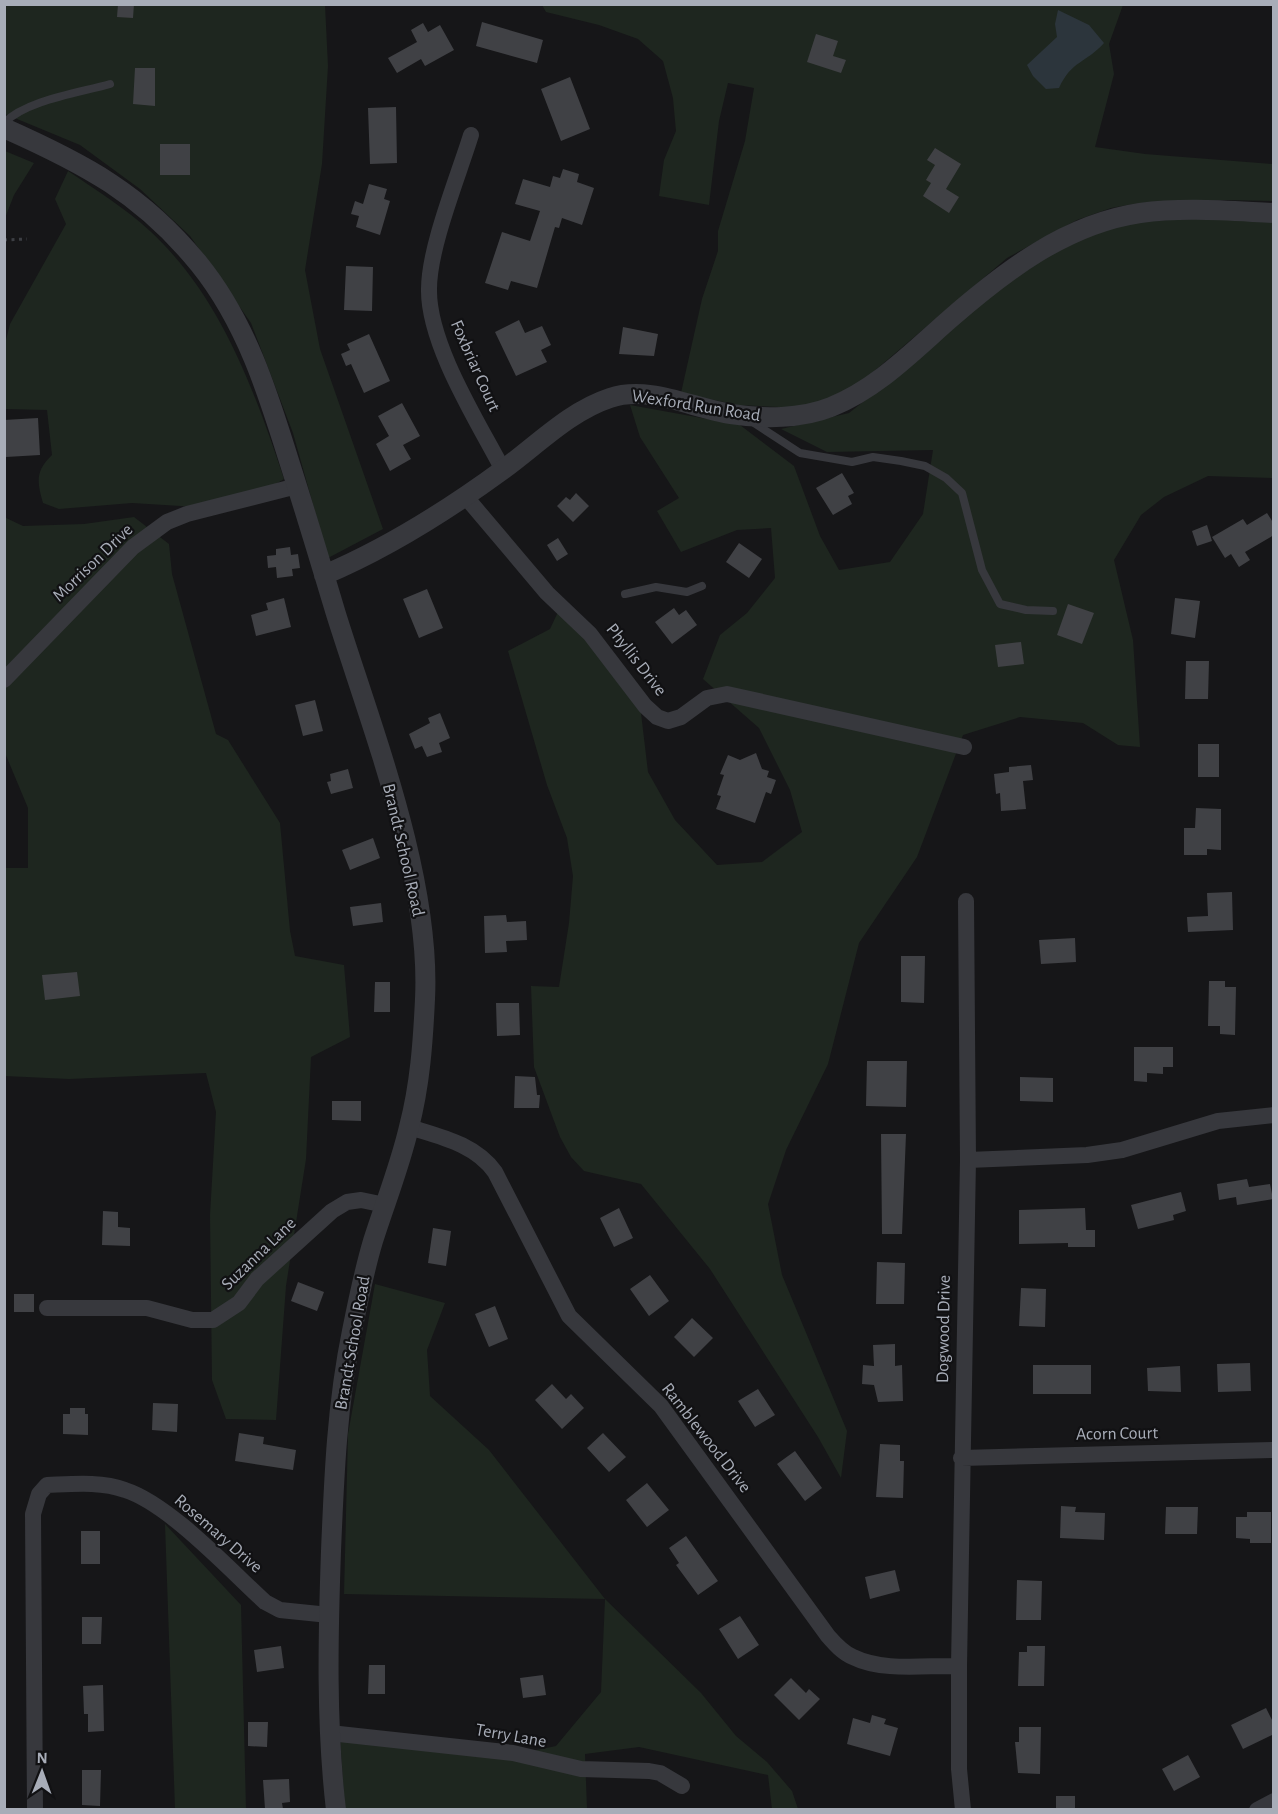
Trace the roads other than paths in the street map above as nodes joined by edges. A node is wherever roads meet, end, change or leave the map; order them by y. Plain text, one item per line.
1 (110, 84) dead end
2 (4, 123) edge
3 (4, 128) edge
4 (471, 135) dead end
5 (1274, 213) edge
6 (743, 416) junction
7 (503, 470) junction
8 (297, 486) junction
9 (465, 496) junction
10 (324, 575) junction
11 (702, 586) dead end
12 (625, 594) dead end
13 (1053, 611) dead end
14 (4, 680) edge
15 (964, 747) dead end
16 (966, 901) dead end
17 (1274, 1115) edge
18 (410, 1127) junction
19 (968, 1160) junction
20 (385, 1205) junction
21 (47, 1308) dead end
22 (1274, 1450) edge
23 (961, 1458) junction
24 (329, 1615) junction
25 (959, 1666) junction
26 (330, 1733) junction
27 (682, 1786) dead end
28 (1274, 1801) edge
29 (35, 1809) edge
30 (336, 1809) edge
31 (963, 1809) edge
32 (1257, 1809) edge

1 - 2 lane
3 - 8 street, Brandt School Road
4 - 7 street, Foxbriar Court
5 - 6 street, Wexford Run Road
6 - 7 street, Wexford Run Road
6 - 13 lane
7 - 9 street, Wexford Run Road
8 - 10 street, Brandt School Road
8 - 14 street, Morrison Drive
9 - 10 street, Wexford Run Road
9 - 15 street, Phyllis Drive
10 - 18 street, Brandt School Road
11 - 12 lane
16 - 19 street, Dogwood Drive
17 - 19 street
18 - 20 street, Brandt School Road
18 - 25 street, Ramblewood Drive
19 - 23 street, Dogwood Drive
20 - 21 street, Suzanna Lane
20 - 24 street, Brandt School Road
22 - 23 street, Acorn Court
23 - 25 street, Dogwood Drive
24 - 26 street, Brandt School Road
24 - 29 street, Rosemary Drive
25 - 31 street, Dogwood Drive
26 - 27 street, Terry Lane
26 - 30 street, Brandt School Road
28 - 32 street

